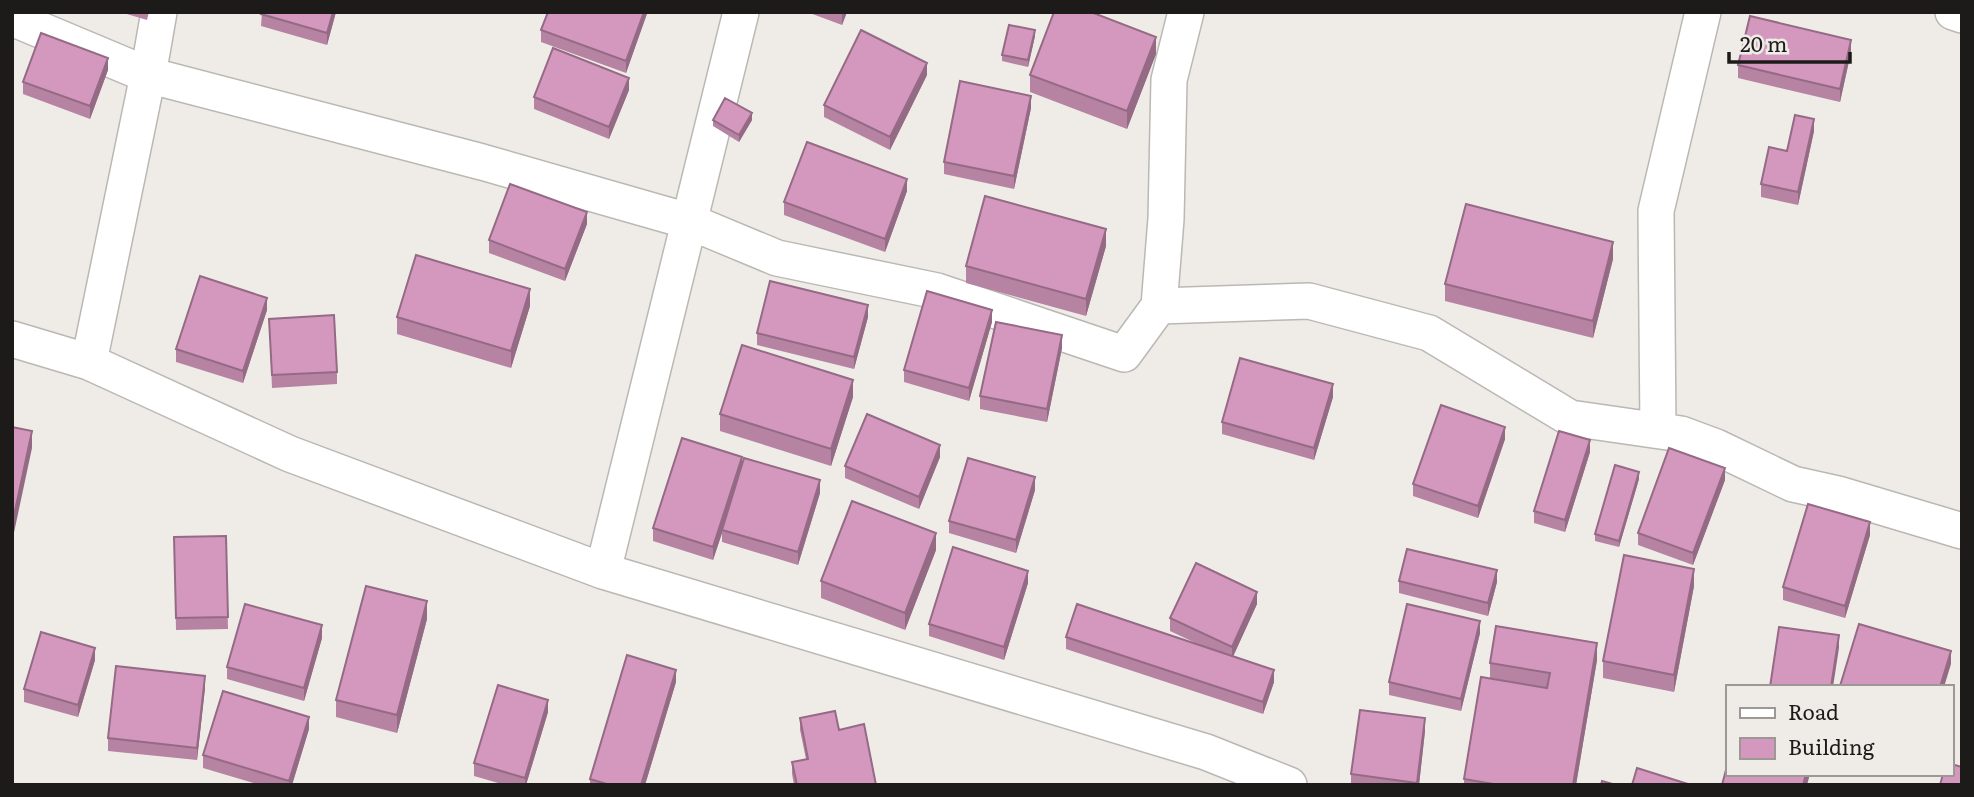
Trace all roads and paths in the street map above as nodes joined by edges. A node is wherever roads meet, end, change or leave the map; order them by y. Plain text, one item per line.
1 (159, 12) edge
2 (741, 12) edge
3 (1186, 12) edge
4 (1703, 12) edge
5 (1953, 12) edge
6 (1962, 15) edge
7 (12, 18) edge
8 (148, 75) junction
9 (688, 221) junction
10 (1159, 306) junction
11 (12, 339) edge
12 (89, 362) junction
13 (1658, 430) junction
14 (1962, 531) edge
15 (603, 571) junction
16 (1289, 785) edge

1 - 8 street
2 - 9 street
3 - 10 street
4 - 13 street
5 - 6 street
7 - 8 street
8 - 9 street
8 - 12 street
9 - 10 street
9 - 15 street
10 - 13 street
11 - 12 street
12 - 15 street
13 - 14 street
15 - 16 street

